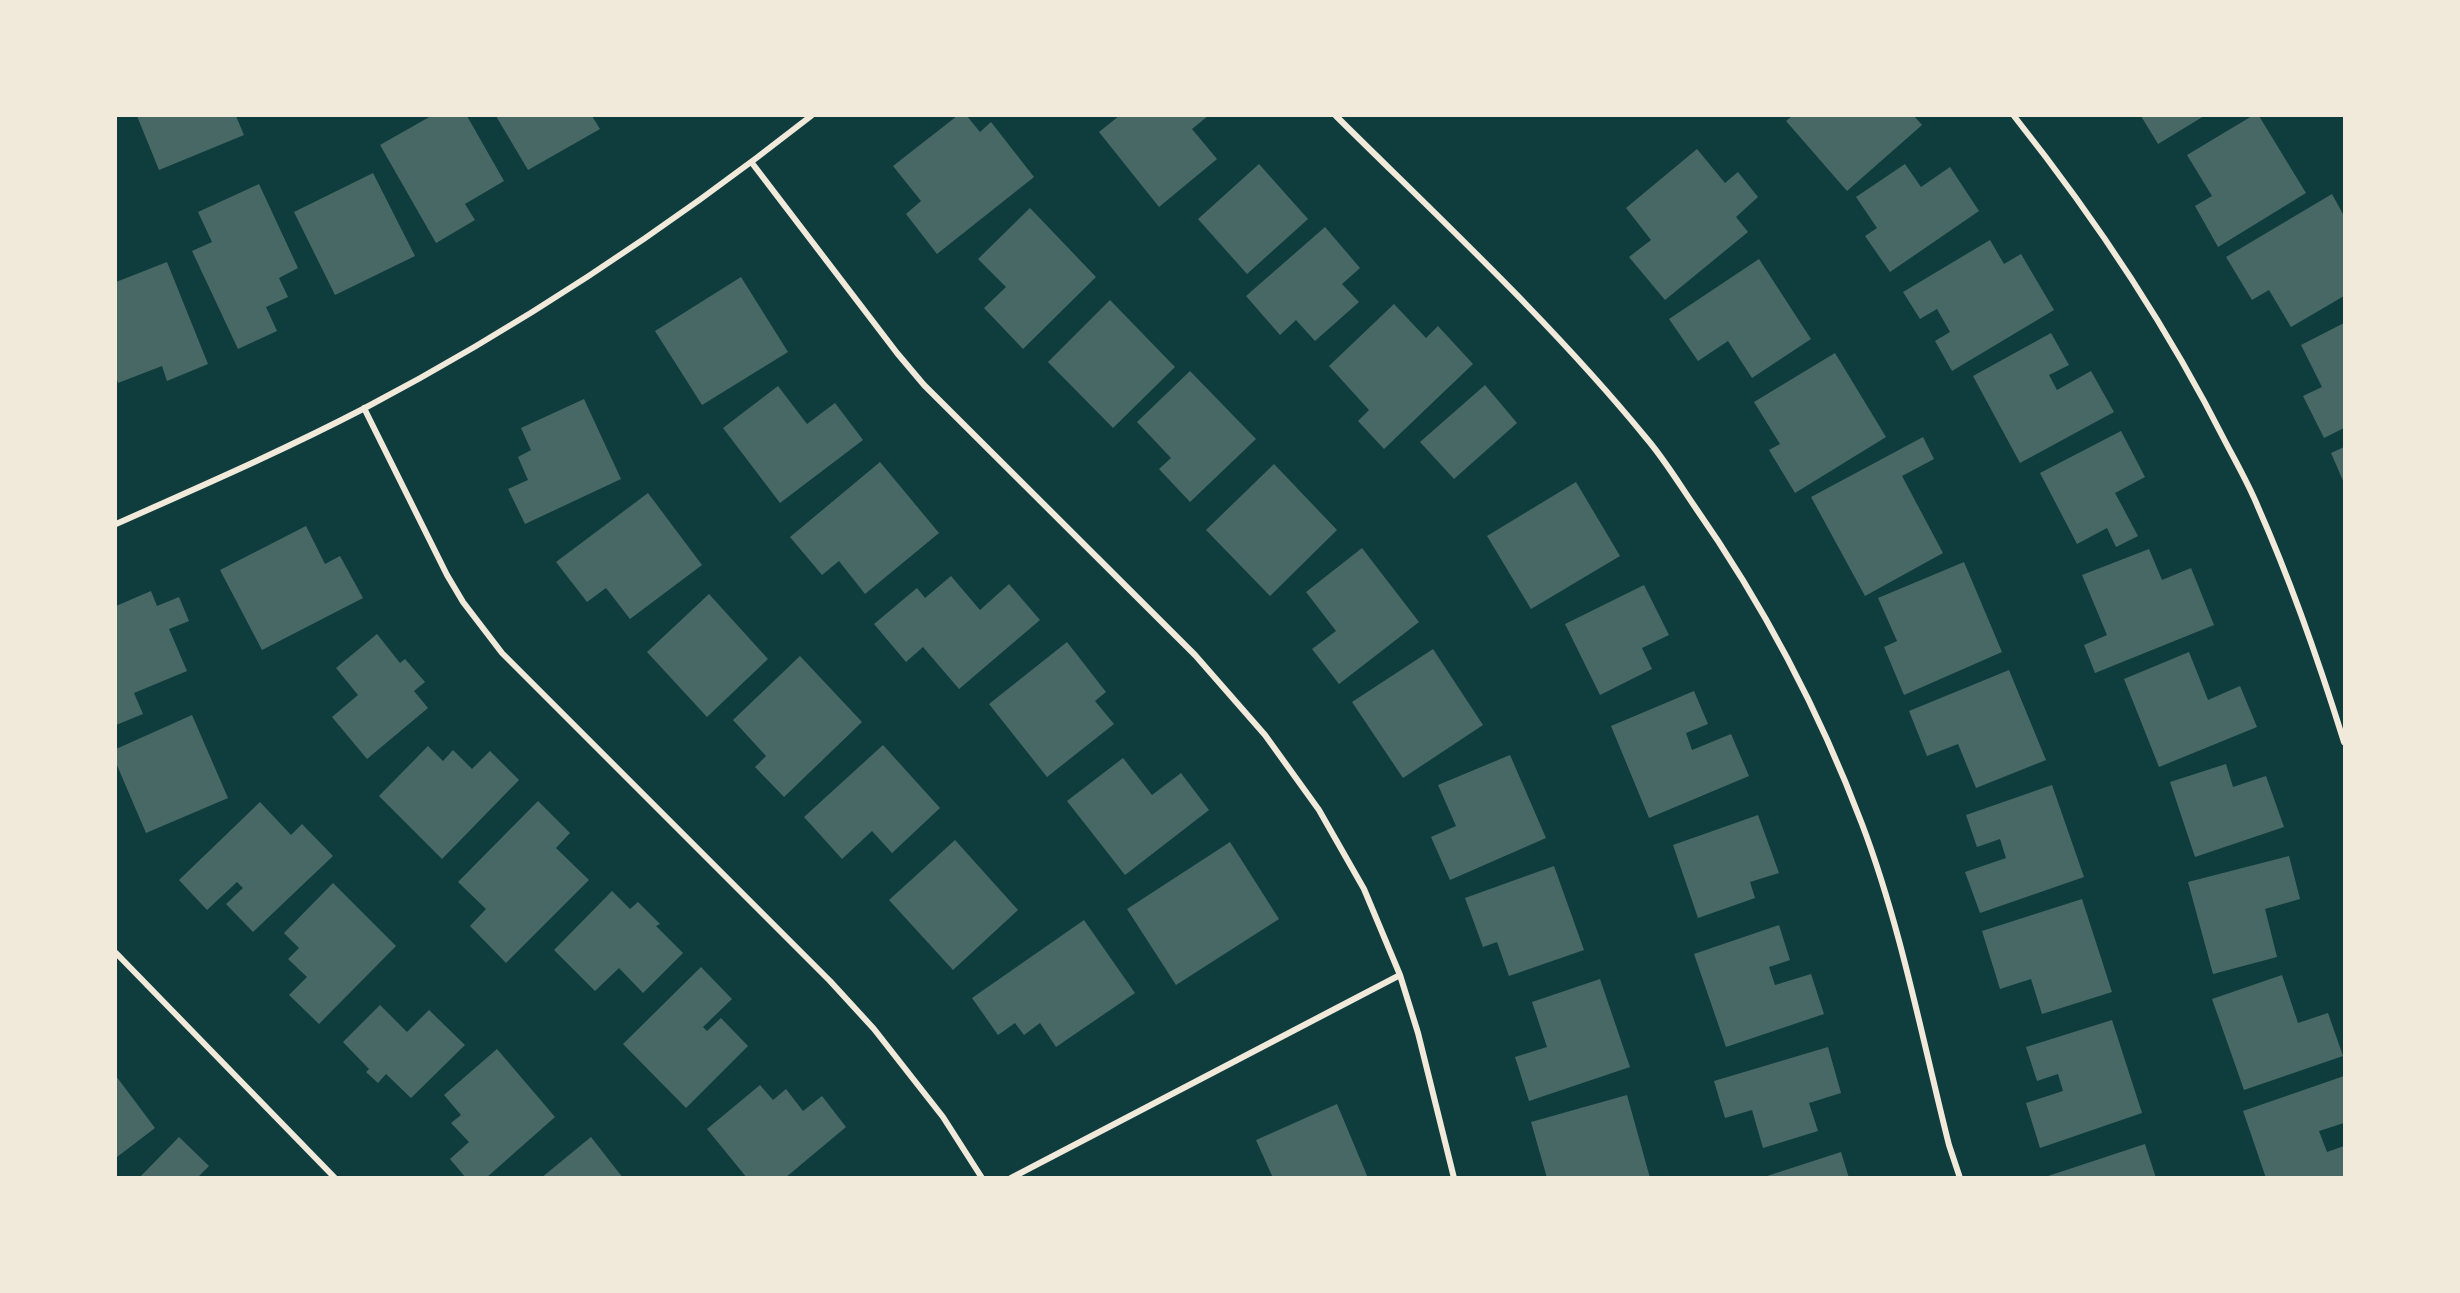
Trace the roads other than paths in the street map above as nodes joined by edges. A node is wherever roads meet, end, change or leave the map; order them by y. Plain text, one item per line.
1 (811, 116) edge
2 (1336, 116) edge
3 (2014, 116) edge
4 (752, 163) junction
5 (364, 408) junction
6 (116, 524) edge
7 (2344, 742) edge
8 (116, 953) edge
9 (1400, 975) junction
10 (335, 1178) edge
11 (982, 1178) edge
12 (1011, 1178) edge
13 (1454, 1178) edge
14 (1960, 1178) edge

1 - 4 street
2 - 14 street
3 - 7 street
4 - 5 street
4 - 9 street
5 - 6 street
5 - 11 street
8 - 10 street
9 - 12 street
9 - 13 street

